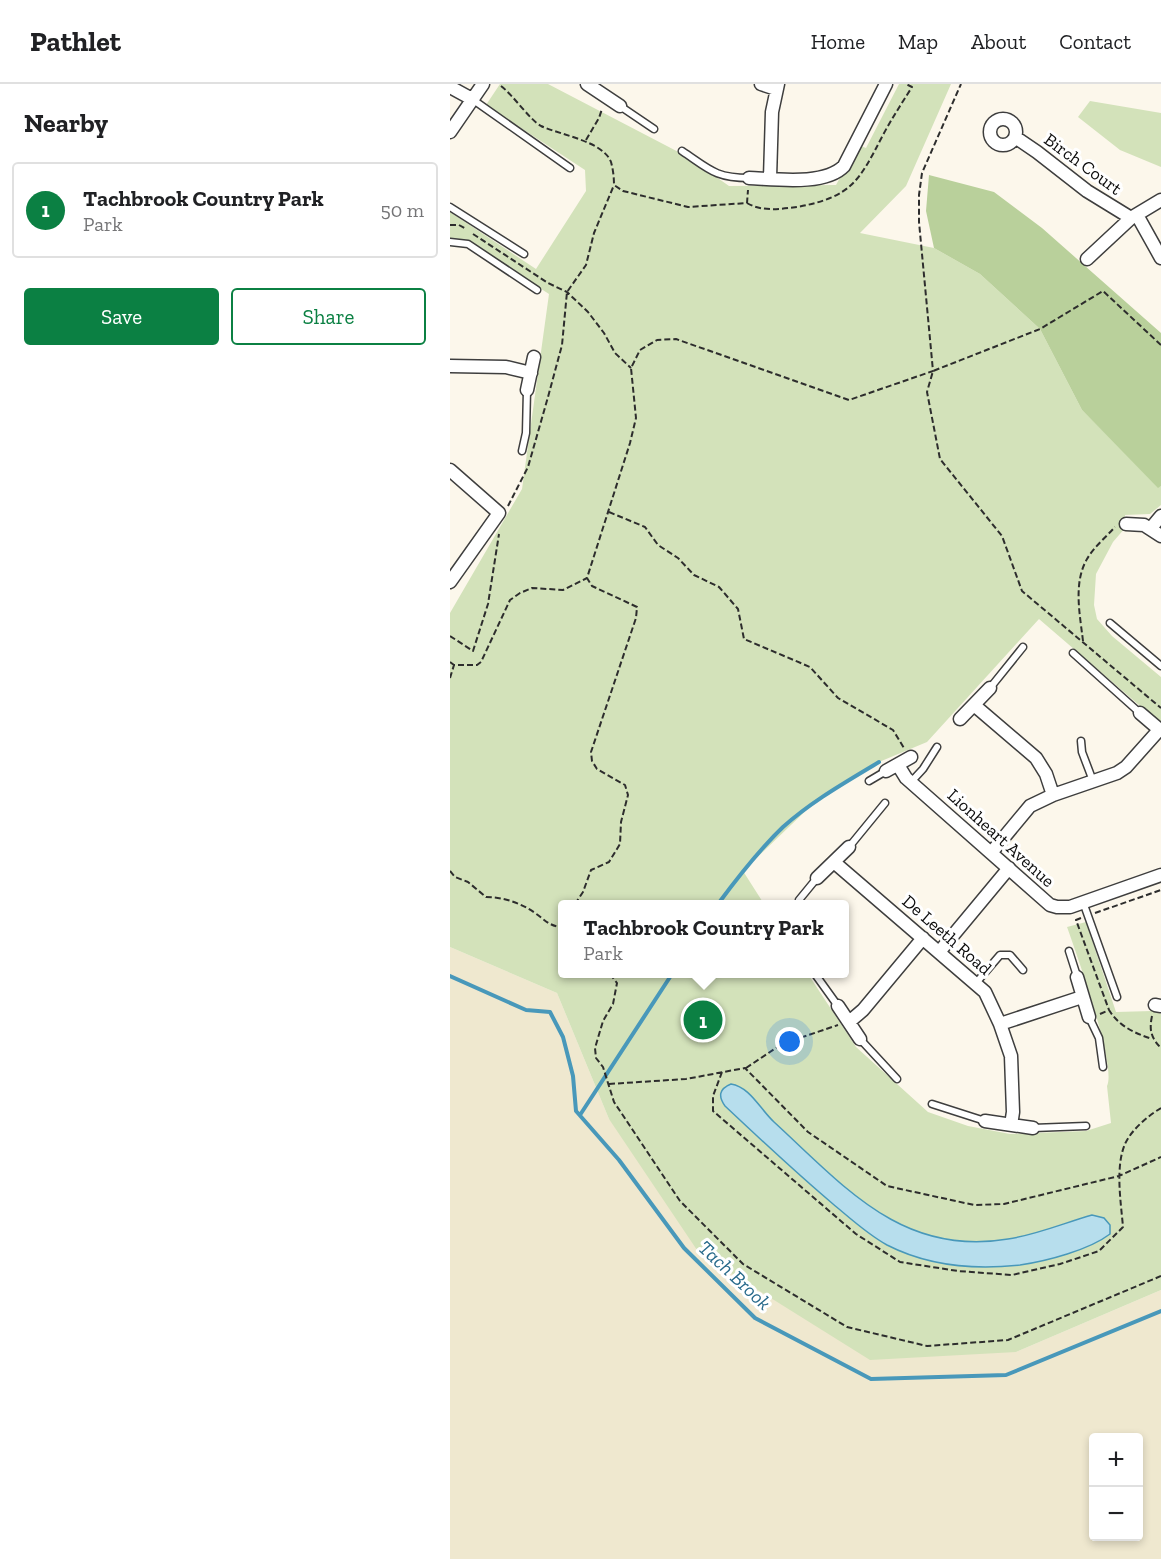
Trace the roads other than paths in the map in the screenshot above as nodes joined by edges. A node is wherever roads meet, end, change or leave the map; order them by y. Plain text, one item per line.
1 (483, 84) edge
2 (587, 84) edge
3 (761, 84) edge
4 (886, 84) edge
5 (777, 86) edge
6 (450, 87) edge
7 (603, 91) edge
8 (472, 99) junction
9 (620, 106) joint
10 (654, 129) dead end
11 (450, 132) edge
12 (1015, 137) dead end
13 (682, 152) dead end
14 (570, 168) dead end
15 (749, 178) joint
16 (770, 178) junction
17 (1161, 200) edge
18 (450, 207) edge
19 (1134, 217) junction
20 (450, 242) edge
21 (524, 254) dead end
22 (1161, 258) edge
23 (1087, 259) dead end
24 (537, 290) dead end
25 (534, 357) dead end
26 (450, 366) edge
27 (531, 373) junction
28 (527, 390) joint
29 (522, 450) dead end
30 (450, 470) edge
31 (1161, 516) edge
32 (1126, 524) road end
33 (1156, 532) edge
34 (450, 582) edge
35 (1110, 623) dead end
36 (1023, 647) dead end
37 (1073, 653) dead end
38 (1161, 666) edge
39 (990, 688) joint
40 (974, 705) junction
41 (1140, 713) joint
42 (960, 719) dead end
43 (1160, 730) edge
44 (1081, 741) dead end
45 (937, 747) dead end
46 (908, 752) road end
47 (898, 765) junction
48 (886, 771) joint
49 (868, 781) dead end
50 (1093, 781) junction
51 (911, 782) junction
52 (1053, 795) junction
53 (885, 803) dead end
54 (849, 847) joint
55 (991, 853) junction
56 (835, 863) junction
57 (1009, 867) junction
58 (1161, 875) edge
59 (817, 879) joint
60 (799, 900) dead end
61 (1083, 902) junction
62 (923, 938) junction
63 (940, 951) junction
64 (1069, 951) dead end
65 (1023, 970) dead end
66 (1077, 977) joint
67 (817, 978) edge
68 (976, 983) junction
69 (1082, 997) junction
70 (1117, 997) dead end
71 (838, 1006) joint
72 (1089, 1017) joint
73 (849, 1022) junction
74 (1000, 1024) junction
75 (861, 1039) joint
76 (1103, 1067) dead end
77 (897, 1079) dead end
78 (932, 1104) dead end
79 (985, 1121) joint
80 (1011, 1125) junction
81 (1086, 1126) dead end
82 (1033, 1128) joint

1 - 8 street
2 - 7 street
3 - 5 street
4 - 16 street
5 - 16 street
6 - 8 street
7 - 9 street
8 - 11 street
8 - 14 lane
9 - 10 lane
12 - 19 street, Birch Court
13 - 15 lane
15 - 16 street
17 - 19 street
18 - 21 lane
19 - 22 street
19 - 23 street
20 - 24 lane
25 - 27 street
26 - 27 street
27 - 28 street
28 - 29 lane
30 - 34 street
31 - 33 street
32 - 33 street
35 - 38 lane
36 - 39 lane
37 - 41 lane
39 - 40 street
40 - 42 street
40 - 52 street
41 - 43 street
43 - 50 street
44 - 50 lane
45 - 51 lane
46 - 47 street
47 - 48 street
47 - 51 street, Lionheart Avenue
48 - 49 lane
50 - 52 street
51 - 55 street, Lionheart Avenue
52 - 55 street
53 - 54 lane
54 - 56 street
55 - 57 street, Lionheart Avenue
56 - 59 street
56 - 62 street, De Leeth Road
57 - 61 street, Lionheart Avenue
57 - 63 street
58 - 61 street, Lionheart Avenue
59 - 60 lane
61 - 70 lane
62 - 63 street, De Leeth Road
62 - 73 street
63 - 68 street, De Leeth Road
64 - 66 lane
65 - 68 lane
66 - 69 street
67 - 71 lane
68 - 74 street, De Leeth Road
69 - 72 street
69 - 74 street
71 - 73 street
72 - 76 lane
73 - 75 street
74 - 80 street, De Leeth Road
75 - 77 lane
78 - 79 lane
79 - 80 street
80 - 82 street
81 - 82 lane

